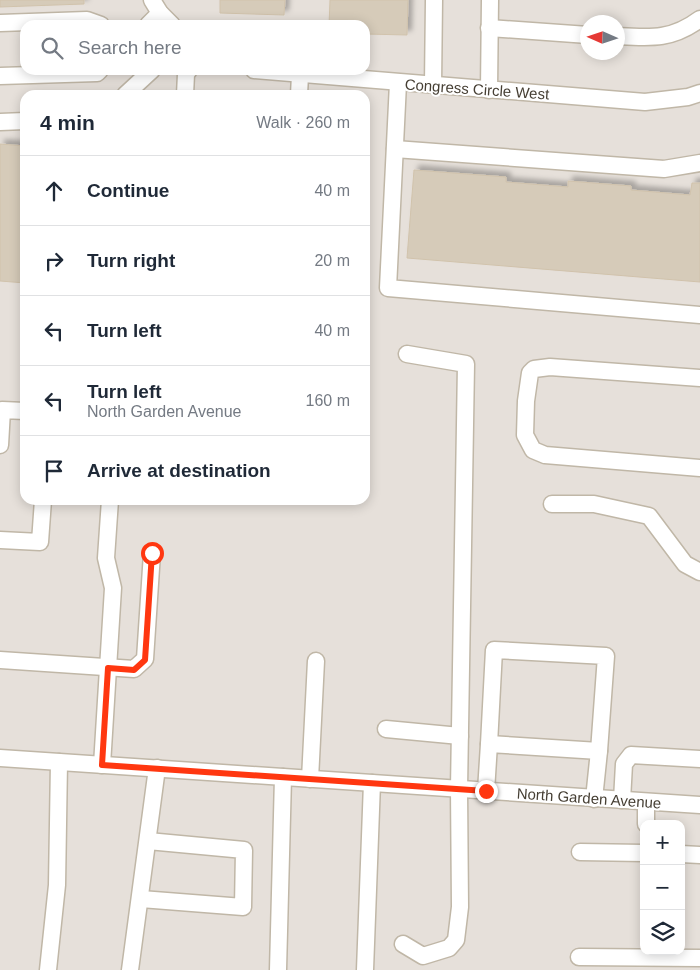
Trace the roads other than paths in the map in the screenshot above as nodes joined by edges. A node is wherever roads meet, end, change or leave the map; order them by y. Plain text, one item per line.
1 (434, 0) edge
2 (490, 0) edge
3 (156, 7) edge
4 (700, 19) edge
5 (150, 20) edge
6 (168, 20) edge
7 (20, 22) edge
8 (0, 23) edge
9 (489, 28) junction
10 (580, 34) edge
11 (625, 36) edge
12 (24, 75) edge
13 (147, 75) edge
14 (186, 75) edge
15 (300, 75) joint
16 (0, 76) edge
17 (398, 83) junction
18 (433, 85) junction
19 (130, 90) edge
20 (185, 90) edge
21 (299, 90) edge
22 (489, 90) junction
23 (700, 92) edge
24 (20, 121) edge
25 (0, 122) edge
26 (395, 148) junction
27 (700, 163) edge
28 (700, 315) edge
29 (407, 354) dead end
30 (700, 378) edge
31 (20, 411) edge
32 (0, 446) edge
33 (700, 468) edge
34 (552, 504) dead end
35 (43, 505) edge
36 (110, 505) edge
37 (0, 540) edge
38 (152, 553) dead end
39 (700, 572) edge
40 (0, 660) edge
41 (316, 661) dead end
42 (108, 668) junction
43 (386, 729) dead end
44 (460, 736) junction
45 (490, 744) junction
46 (599, 751) junction
47 (0, 758) edge
48 (700, 759) edge
49 (59, 762) junction
50 (102, 765) junction
51 (157, 768) junction
52 (283, 777) junction
53 (310, 779) junction
54 (372, 783) junction
55 (459, 789) junction
56 (486, 791) junction
57 (594, 799) junction
58 (622, 800) junction
59 (646, 802) junction
60 (700, 805) edge
61 (646, 820) edge
62 (148, 841) junction
63 (580, 852) dead end
64 (640, 854) edge
65 (685, 854) edge
66 (700, 855) edge
67 (140, 899) junction
68 (403, 944) dead end
69 (579, 957) dead end
70 (700, 958) edge
71 (48, 970) edge
72 (130, 970) edge
73 (278, 970) edge
74 (365, 970) edge

1 - 18 street
2 - 9 street
3 - 5 street
3 - 6 street
4 - 11 street
7 - 8 street
9 - 10 street
9 - 22 street
12 - 16 street
13 - 19 street
14 - 20 street
15 - 17 street, Congress Circle West
15 - 21 street
17 - 18 street, Congress Circle West
17 - 26 street
18 - 22 street, Congress Circle West
22 - 23 street, Congress Circle West
24 - 25 street
26 - 27 street
26 - 28 street
29 - 44 street
30 - 33 street
31 - 32 street
34 - 39 street
35 - 37 street
36 - 42 street
38 - 42 street
40 - 42 street
41 - 53 street
42 - 50 street
43 - 44 street
44 - 55 street
45 - 46 street
45 - 46 street
45 - 56 street
46 - 57 street
47 - 49 street, North Garden Avenue
48 - 58 street
49 - 50 street, North Garden Avenue
49 - 71 street
50 - 51 street, North Garden Avenue
51 - 52 street, North Garden Avenue
51 - 62 street
52 - 53 street, North Garden Avenue
52 - 73 street
53 - 54 street, North Garden Avenue
54 - 55 street, North Garden Avenue
54 - 74 street
55 - 56 street, North Garden Avenue
55 - 68 street
56 - 57 street, North Garden Avenue
57 - 58 street, North Garden Avenue
58 - 59 street, North Garden Avenue
59 - 60 street, North Garden Avenue
59 - 61 street
62 - 67 street
62 - 67 street
63 - 64 street
65 - 66 street
67 - 72 street
69 - 70 street

